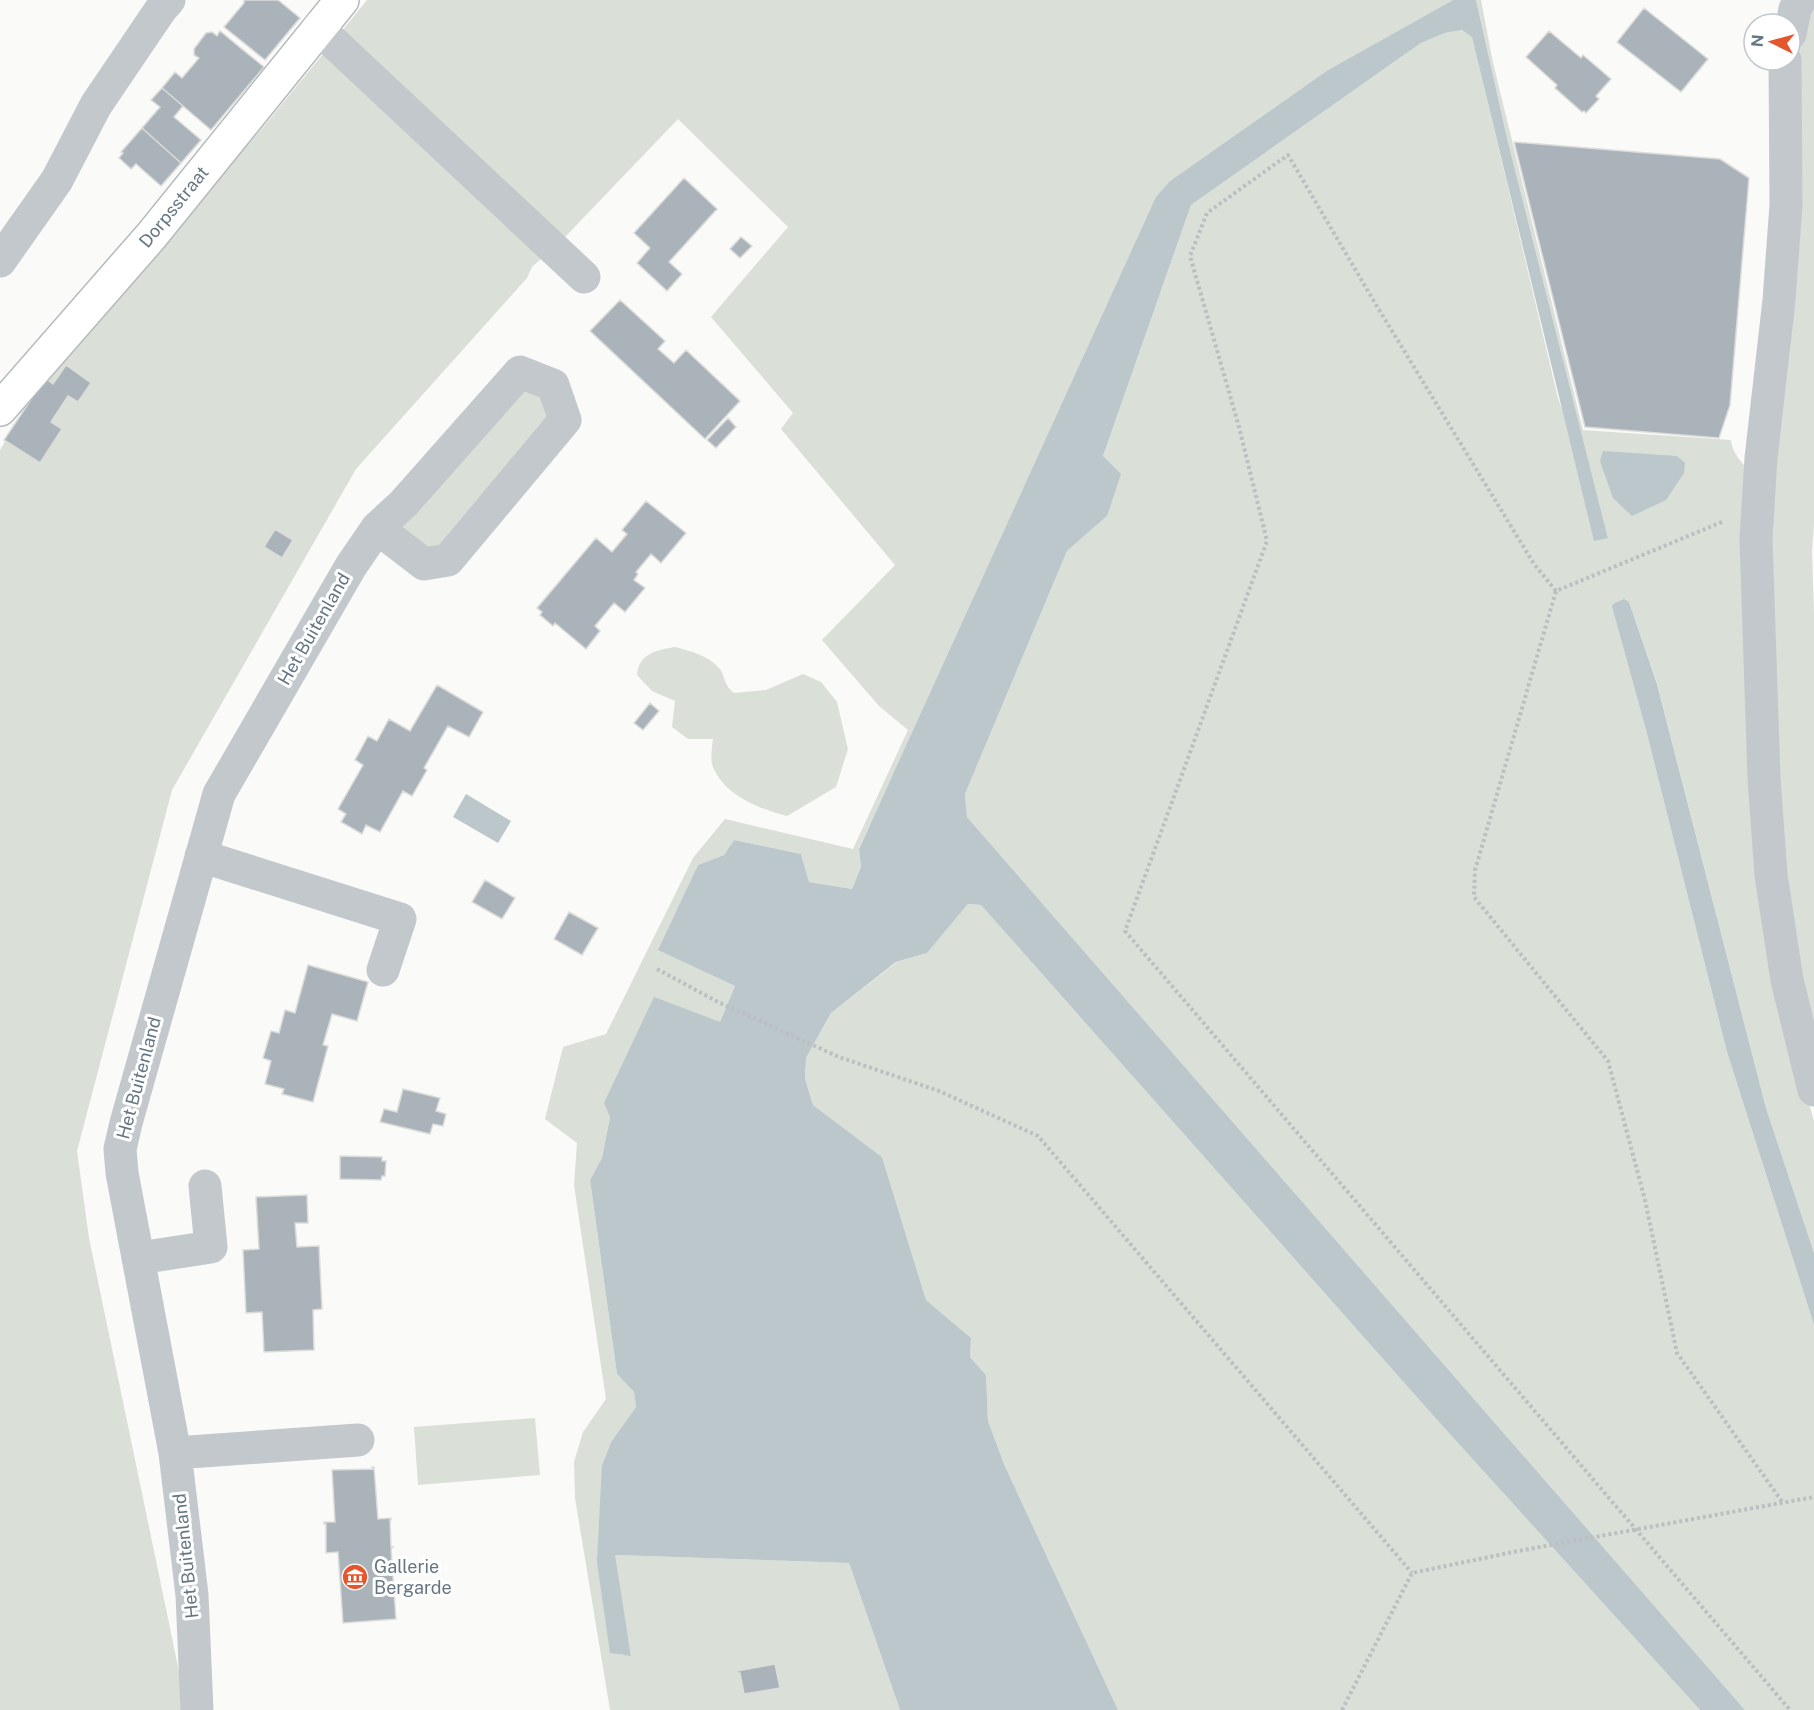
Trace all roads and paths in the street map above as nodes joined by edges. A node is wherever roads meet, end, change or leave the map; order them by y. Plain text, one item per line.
1 (169, 0) edge
2 (342, 0) edge
3 (318, 28) junction
4 (1785, 72) edge
5 (0, 261) edge
6 (584, 277) dead end
7 (0, 408) edge
8 (1757, 508) junction
9 (377, 528) junction
10 (1556, 591) junction
11 (201, 856) junction
12 (657, 969) dead end
13 (383, 970) dead end
14 (1814, 1090) edge
15 (205, 1186) dead end
16 (139, 1258) junction
17 (358, 1440) dead end
18 (174, 1453) junction
19 (1814, 1497) edge
20 (1783, 1503) junction
21 (1634, 1530) junction
22 (1412, 1573) junction
23 (197, 1710) edge
24 (1342, 1710) edge
25 (1790, 1710) edge

1 - 5 street
2 - 3 main road, Dorpsstraat
3 - 6 street
3 - 7 main road, Dorpsstraat
4 - 8 street
8 - 10 path
8 - 14 street
9 - 9 street, Het Buitenland
9 - 11 street, Het Buitenland
10 - 20 path
10 - 21 path
11 - 13 street
11 - 16 street, Het Buitenland
12 - 22 path
15 - 16 street
16 - 18 street, Het Buitenland
17 - 18 street
18 - 23 street, Het Buitenland
19 - 20 path
20 - 21 path
21 - 22 path
21 - 25 path
22 - 24 path

